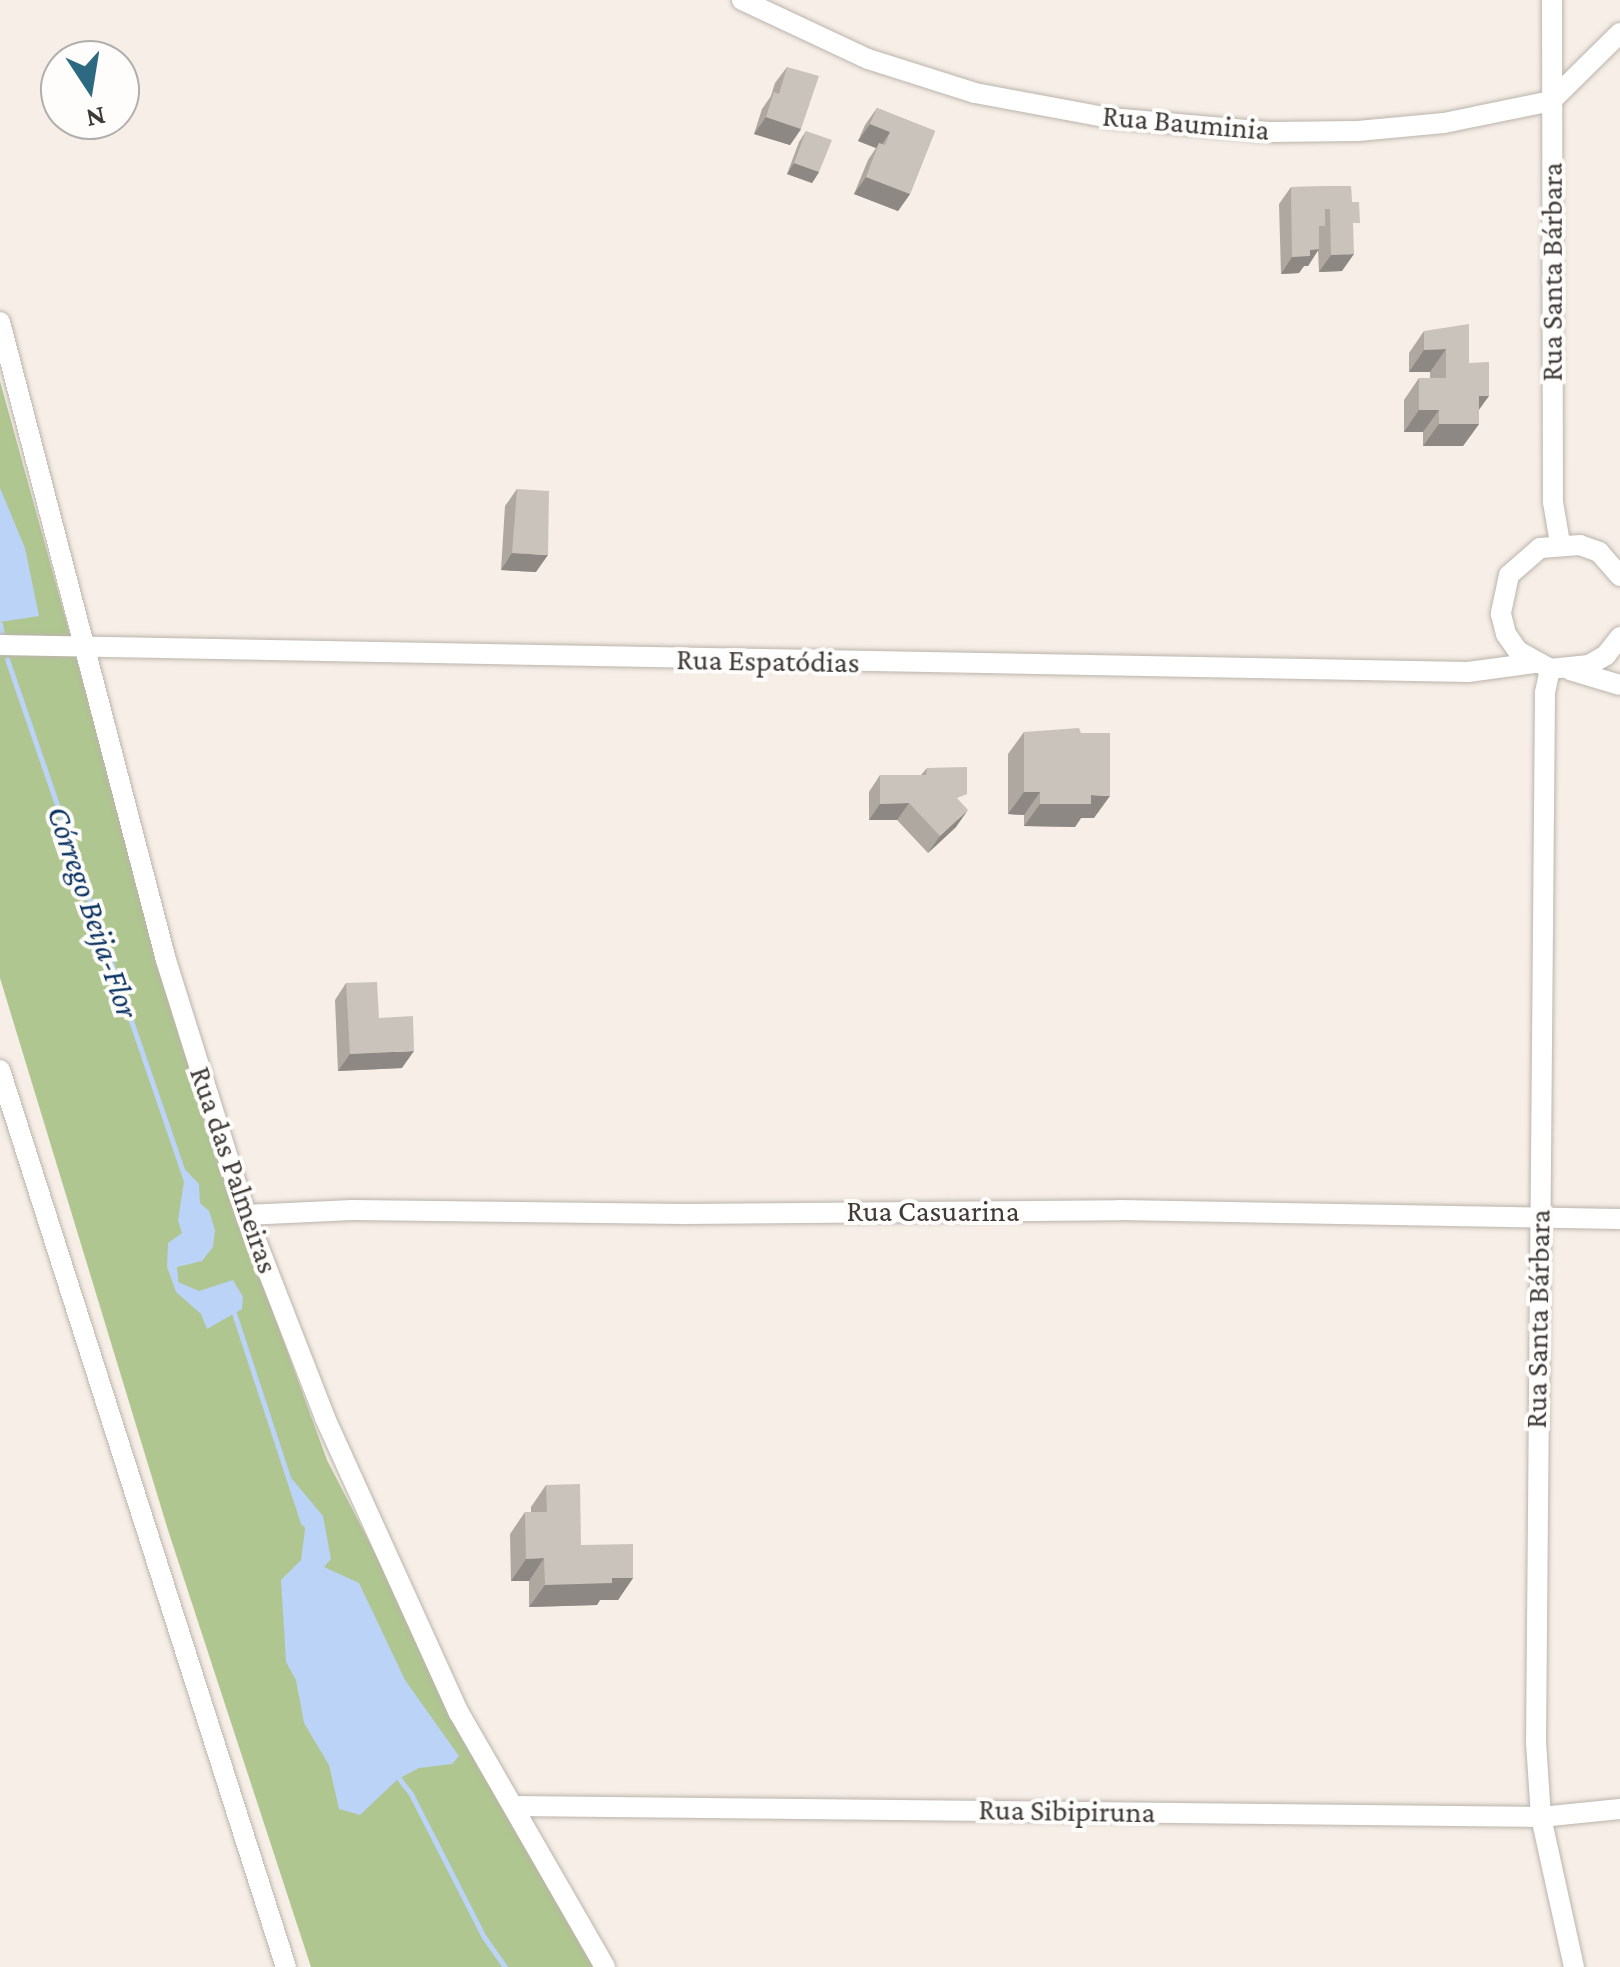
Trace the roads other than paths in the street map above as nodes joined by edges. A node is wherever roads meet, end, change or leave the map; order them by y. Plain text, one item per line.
1 (742, 0) edge
2 (1552, 0) edge
3 (1620, 33) edge
4 (1551, 102) junction
5 (0, 322) edge
6 (1560, 542) junction
7 (1620, 576) edge
8 (1620, 637) edge
9 (0, 645) edge
10 (87, 650) junction
11 (1552, 667) junction
12 (1620, 685) edge
13 (0, 1070) edge
14 (246, 1215) junction
15 (1540, 1218) junction
16 (1620, 1218) edge
17 (514, 1806) junction
18 (1620, 1809) edge
19 (1542, 1817) junction
20 (286, 1967) edge
21 (605, 1967) edge
22 (1574, 1967) edge

1 - 4 street, Rua Bauminia
2 - 4 street, Rua Santa Bárbara
3 - 4 street
4 - 6 street, Rua Santa Bárbara
5 - 10 street, Rua das Palmeiras
6 - 7 street
6 - 11 street
8 - 11 street
9 - 10 street, Rua Espatódias
10 - 11 street, Rua Espatódias
10 - 14 street, Rua das Palmeiras
11 - 12 street
11 - 15 street, Rua Santa Bárbara
13 - 20 street
14 - 15 street, Rua Casuarina
14 - 17 street, Rua das Palmeiras
15 - 16 street, Rua Casuarina
15 - 19 street, Rua Santa Bárbara
17 - 19 street, Rua Sibipiruna
17 - 21 street, Rua das Palmeiras
18 - 19 street, Rua Sibipiruna
19 - 22 street, Rua Santa Bárbara

